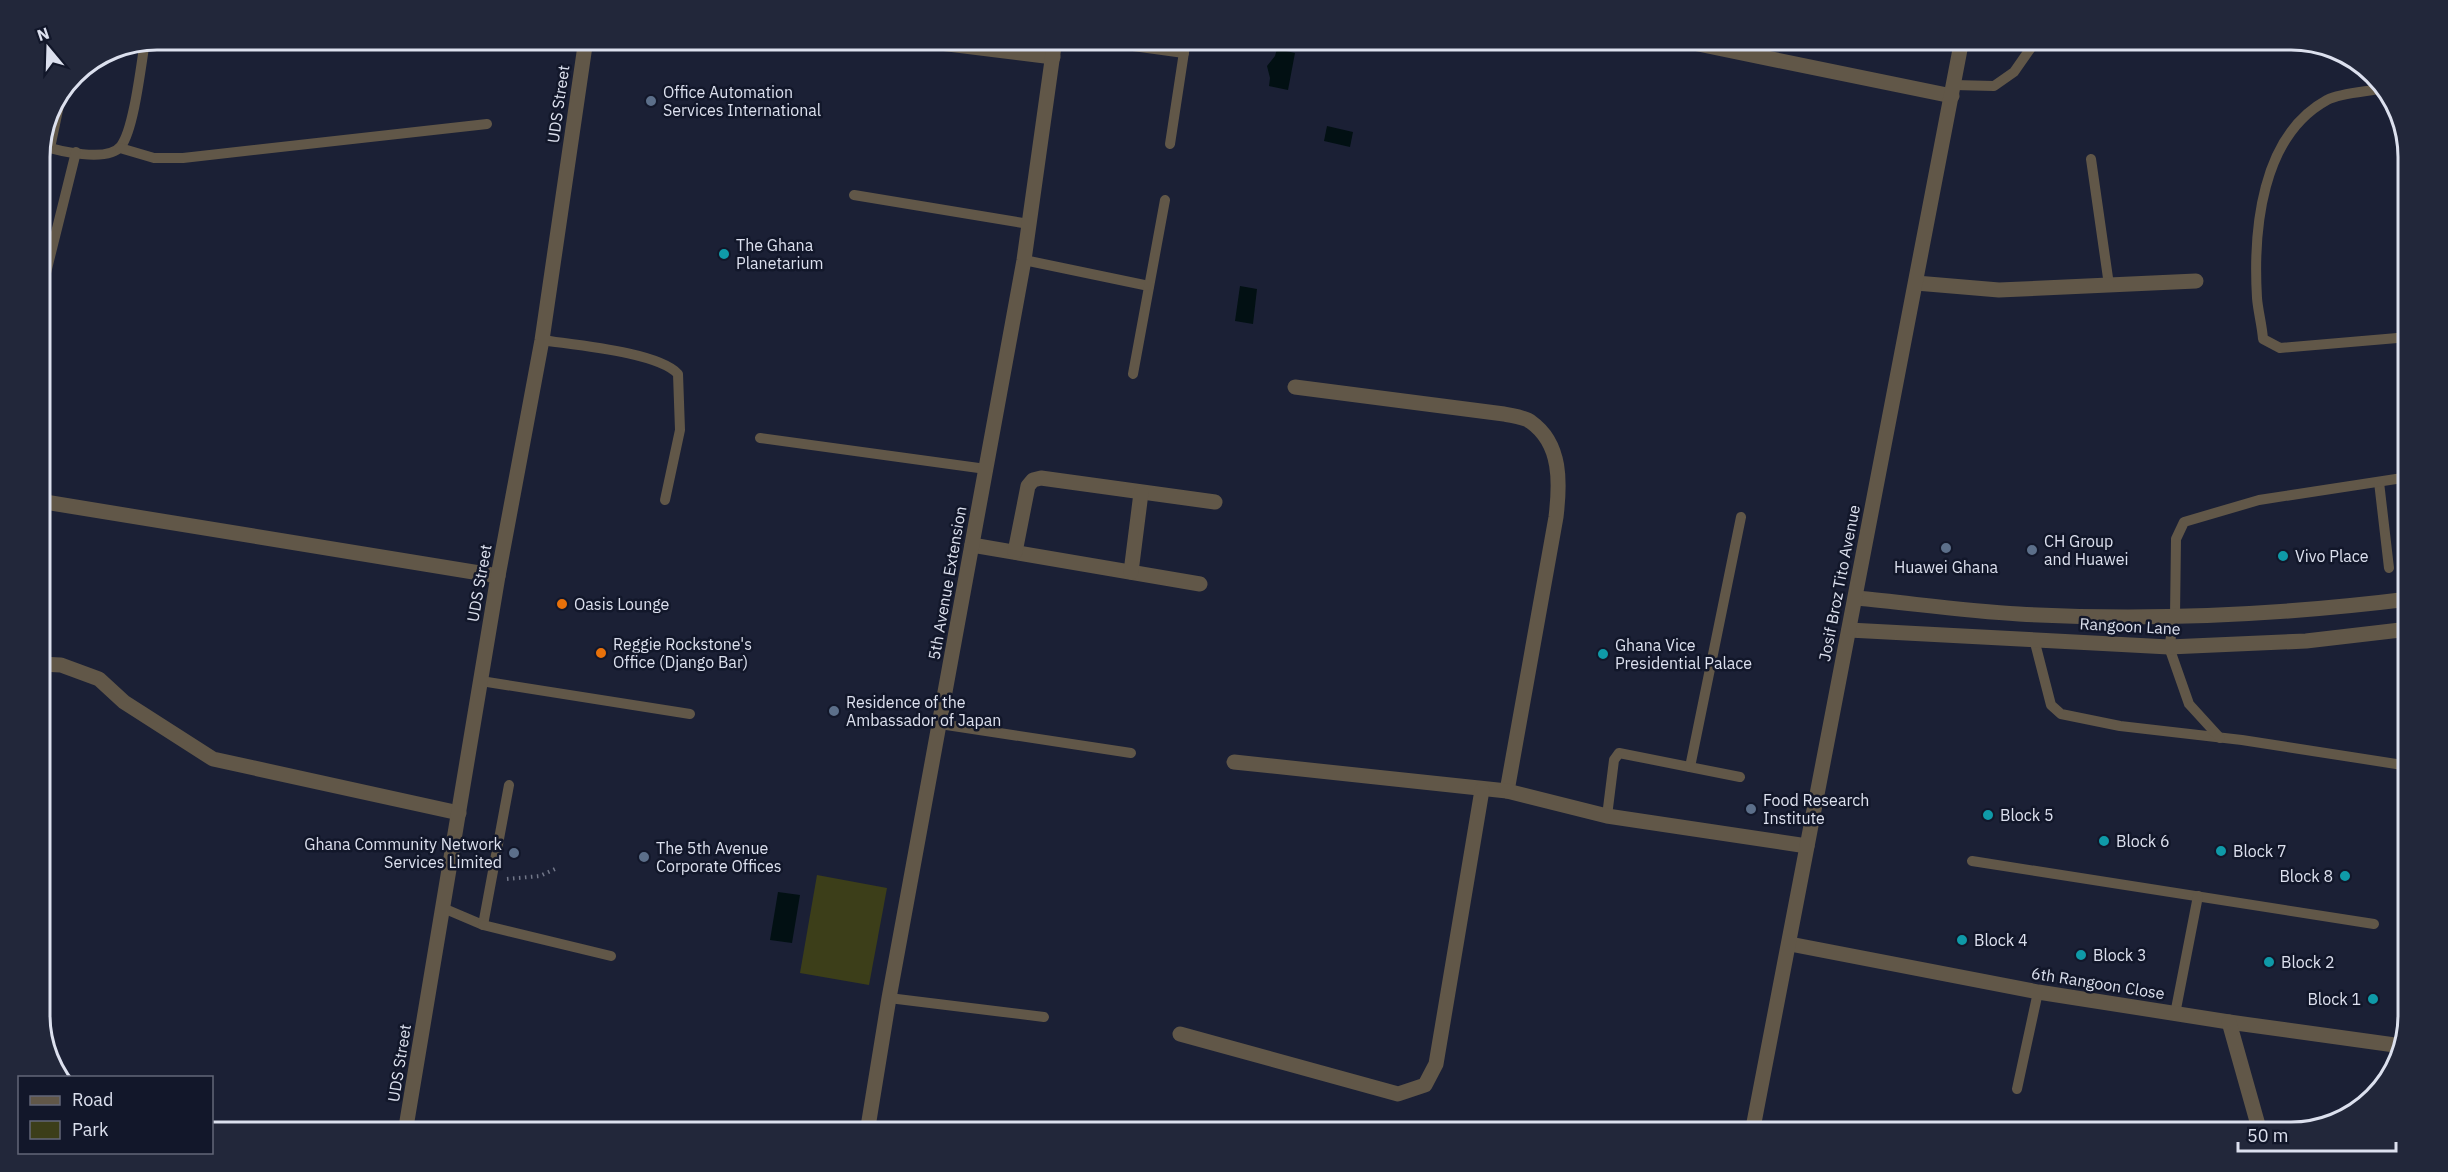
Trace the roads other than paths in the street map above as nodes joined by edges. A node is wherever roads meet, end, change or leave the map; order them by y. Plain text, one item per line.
1 (144, 50) edge
2 (584, 50) edge
3 (997, 50) edge
4 (1054, 50) edge
5 (1162, 50) edge
6 (1184, 50) edge
7 (1733, 50) edge
8 (1960, 50) edge
9 (2029, 50) edge
10 (1184, 53) junction
11 (1053, 57) junction
12 (2375, 90) edge
13 (1953, 91) junction
14 (487, 124) dead end
15 (1170, 144) dead end
16 (50, 147) edge
17 (120, 148) junction
18 (76, 152) junction
19 (2091, 159) dead end
20 (854, 195) dead end
21 (1165, 200) dead end
22 (1029, 224) junction
23 (50, 257) edge
24 (1024, 260) junction
25 (2196, 281) dead end
26 (1916, 283) junction
27 (2109, 285) junction
28 (1149, 286) junction
29 (2398, 338) edge
30 (542, 340) junction
31 (1133, 374) dead end
32 (1295, 387) dead end
33 (760, 438) dead end
34 (986, 469) junction
35 (2398, 479) edge
36 (2379, 482) junction
37 (1141, 493) junction
38 (665, 500) dead end
39 (1215, 502) dead end
40 (50, 503) edge
41 (1741, 517) dead end
42 (972, 545) junction
43 (1015, 552) junction
44 (2389, 567) dead end
45 (1131, 572) junction
46 (498, 576) junction
47 (1200, 584) dead end
48 (1856, 598) junction
49 (2398, 600) edge
50 (2175, 616) junction
51 (1850, 630) junction
52 (2398, 630) edge
53 (2034, 639) junction
54 (2169, 647) junction
55 (50, 664) edge
56 (481, 681) junction
57 (690, 714) dead end
58 (940, 724) junction
59 (2220, 738) junction
60 (1131, 753) dead end
61 (1234, 762) dead end
62 (2398, 763) edge
63 (1690, 767) junction
64 (1740, 777) dead end
65 (509, 785) dead end
66 (1482, 790) junction
67 (1507, 791) junction
68 (459, 813) junction
69 (1607, 816) junction
70 (1807, 846) junction
71 (1972, 861) dead end
72 (2198, 896) junction
73 (443, 908) junction
74 (2374, 924) dead end
75 (483, 925) junction
76 (1790, 944) junction
77 (611, 956) dead end
78 (2037, 992) junction
79 (889, 998) junction
80 (2175, 1014) junction
81 (1044, 1017) dead end
82 (2229, 1022) junction
83 (1180, 1034) dead end
84 (2394, 1045) edge
85 (2017, 1089) dead end
86 (407, 1122) edge
87 (869, 1122) edge
88 (1754, 1122) edge
89 (2257, 1122) edge

1 - 17 lane
2 - 30 street, UDS Street
3 - 11 street
4 - 11 street, 5th Avenue Extension
5 - 10 lane
6 - 10 lane
7 - 13 street
8 - 13 street, Josif Broz Tito Avenue
9 - 13 lane
10 - 15 lane
11 - 22 street, 5th Avenue Extension
12 - 29 lane
13 - 26 street, Josif Broz Tito Avenue
14 - 17 lane
16 - 18 lane
17 - 18 lane
18 - 23 lane
19 - 27 lane
20 - 22 lane
21 - 28 lane
22 - 24 street, 5th Avenue Extension
24 - 28 lane
24 - 34 street, 5th Avenue Extension
25 - 27 street
26 - 27 street
26 - 48 street, Josif Broz Tito Avenue
28 - 31 lane
30 - 38 lane
30 - 46 street, UDS Street
32 - 67 street
33 - 34 lane
34 - 42 street, 5th Avenue Extension
35 - 36 lane
36 - 44 lane
36 - 50 lane
37 - 39 street
37 - 43 street
37 - 45 street
40 - 46 street
41 - 63 lane
42 - 43 street
42 - 58 street, 5th Avenue Extension
43 - 45 street
45 - 47 street
46 - 56 street, UDS Street
48 - 50 street, Rangoon Lane
48 - 51 street, Josif Broz Tito Avenue
49 - 50 street, Rangoon Lane
50 - 54 lane
51 - 53 street, Rangoon Lane
51 - 70 street, Josif Broz Tito Avenue
52 - 54 street, Rangoon Lane
53 - 54 street, Rangoon Lane
53 - 59 lane
54 - 59 lane
55 - 68 street
56 - 57 lane
56 - 68 street, UDS Street
58 - 60 lane
58 - 79 street, 5th Avenue Extension
59 - 62 lane
61 - 66 street
63 - 64 lane
63 - 69 lane
65 - 75 lane
66 - 67 street
66 - 83 street
67 - 69 street
68 - 73 street, UDS Street
69 - 70 street
70 - 76 street, Josif Broz Tito Avenue
71 - 72 lane
72 - 74 lane
72 - 80 lane
73 - 75 lane
73 - 86 street, UDS Street
75 - 77 lane
76 - 78 street, 6th Rangoon Close
76 - 88 street, Josif Broz Tito Avenue
78 - 80 street, 6th Rangoon Close
78 - 85 lane
79 - 81 lane
79 - 87 street, 5th Avenue Extension
80 - 82 street, 6th Rangoon Close
82 - 84 street, 6th Rangoon Close
82 - 89 street

